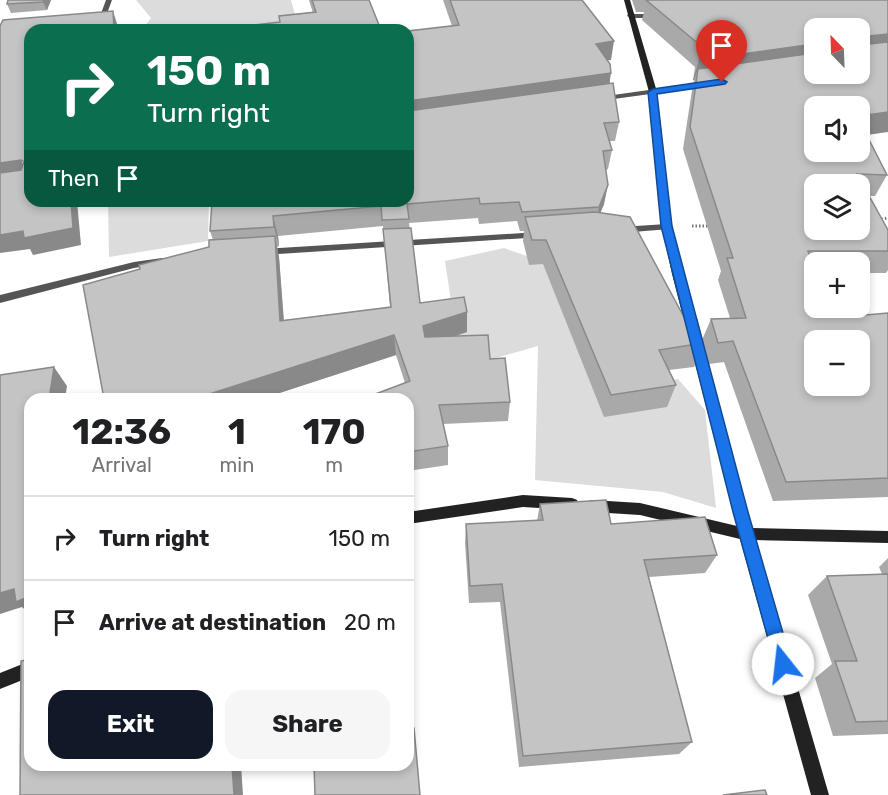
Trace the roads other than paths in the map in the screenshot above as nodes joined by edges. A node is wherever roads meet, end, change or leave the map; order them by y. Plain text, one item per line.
1 (109, 0) edge
2 (627, 0) edge
3 (631, 16) junction
4 (663, 16) edge
5 (102, 17) edge
6 (711, 83) edge
7 (653, 92) junction
8 (594, 100) edge
9 (667, 226) junction
10 (609, 230) edge
11 (552, 234) edge
12 (248, 253) edge
13 (168, 260) edge
14 (0, 299) edge
15 (414, 517) edge
16 (746, 534) junction
17 (888, 537) edge
18 (24, 671) edge
19 (0, 681) edge
20 (820, 795) edge

1 - 5 street
2 - 3 street
3 - 4 street
3 - 7 street
6 - 7 street
7 - 8 street
7 - 9 street
9 - 10 street
9 - 16 street
11 - 12 street
13 - 14 street
15 - 16 street
16 - 17 street
16 - 20 street
18 - 19 street

